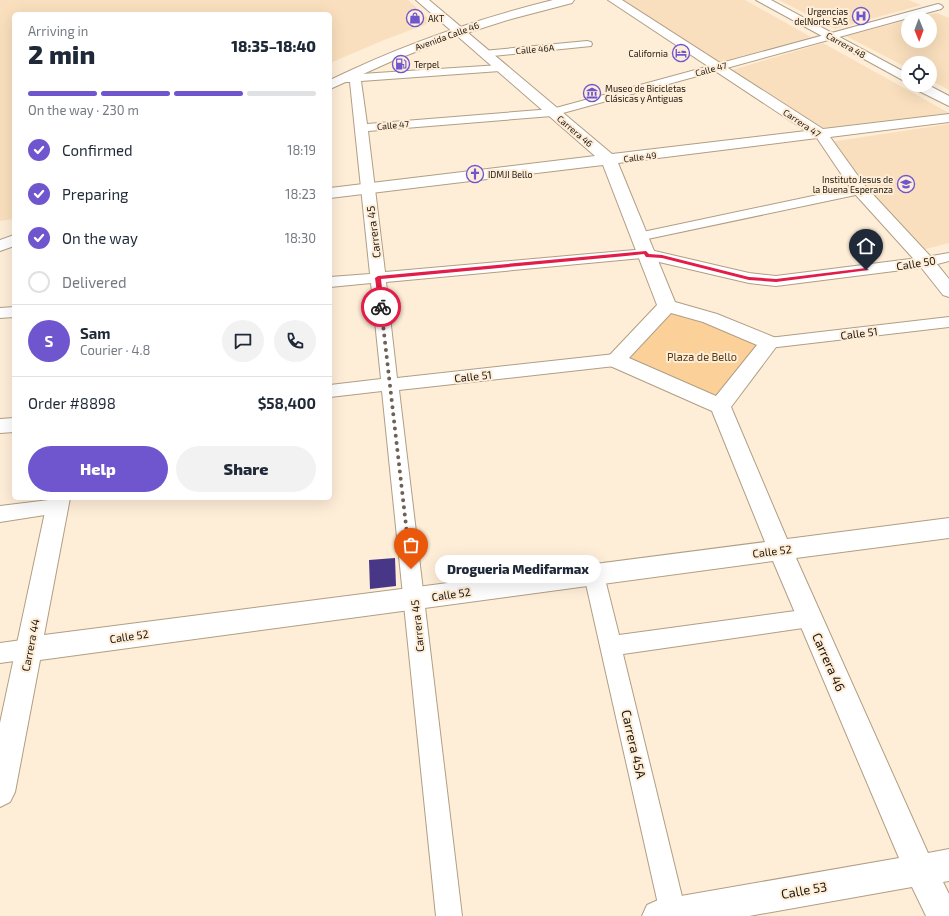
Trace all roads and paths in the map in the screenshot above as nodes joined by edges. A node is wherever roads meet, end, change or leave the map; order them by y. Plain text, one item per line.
1 (422, 0) edge
2 (538, 0) edge
3 (568, 0) edge
4 (614, 0) edge
5 (762, 0) edge
6 (924, 0) edge
7 (938, 7) junction
8 (949, 12) edge
9 (454, 29) junction
10 (829, 37) junction
11 (587, 44) dead end
12 (483, 54) junction
13 (718, 67) junction
14 (500, 68) junction
15 (901, 75) edge
16 (355, 76) junction
17 (334, 80) edge
18 (931, 92) edge
19 (949, 102) edge
20 (552, 112) junction
21 (949, 118) edge
22 (361, 128) junction
23 (821, 134) junction
24 (609, 160) junction
25 (368, 189) junction
26 (860, 190) junction
27 (332, 193) edge
28 (12, 241) edge
29 (0, 246) edge
30 (644, 248) junction
31 (12, 256) edge
32 (949, 257) edge
33 (0, 261) edge
34 (926, 262) junction
35 (378, 278) junction
36 (332, 282) edge
37 (949, 291) edge
38 (667, 306) junction
39 (12, 312) edge
40 (0, 313) edge
41 (949, 322) edge
42 (769, 343) junction
43 (615, 360) junction
44 (390, 385) junction
45 (332, 391) edge
46 (720, 406) junction
47 (12, 425) edge
48 (0, 426) edge
49 (58, 503) edge
50 (0, 514) edge
51 (949, 528) edge
52 (780, 550) junction
53 (594, 574) junction
54 (414, 598) junction
55 (810, 618) junction
56 (611, 646) junction
57 (29, 649) junction
58 (0, 653) edge
59 (0, 792) edge
60 (935, 867) edge
61 (666, 915) edge
62 (449, 916) edge
63 (943, 916) edge

1 - 9 street, Carrera 46
2 - 9 street, Avenida Calle 46
3 - 9 street, Avenida Calle 46
4 - 13 street, Carrera 47
5 - 10 street, Carrera 48
6 - 7 street
7 - 8 street
7 - 10 street, Calle 47
9 - 12 street, Carrera 46
9 - 16 street, Avenida Calle 46
9 - 17 street, Avenida Calle 46
10 - 13 street, Calle 47
10 - 15 street, Carrera 48
11 - 12 street, Calle 46A
12 - 14 street, Carrera 46
13 - 20 street, Calle 47
13 - 23 street, Carrera 47
14 - 16 street
14 - 20 street, Carrera 46
16 - 17 street, Avenida Calle 46
16 - 22 street, Carrera 45
18 - 19 street
20 - 22 street, Calle 47
20 - 24 street, Carrera 46
21 - 23 street, Calle 49
22 - 25 street, Carrera 45
23 - 24 street, Calle 49
23 - 26 street, Carrera 47
24 - 25 street, Calle 49
24 - 30 street, Carrera 46
25 - 27 street, Calle 49
25 - 35 street, Carrera 45
26 - 30 street, Calle 50
26 - 34 street, Carrera 47
28 - 29 street
30 - 34 street, Calle 50
30 - 35 street, Calle 50
30 - 38 street, Carrera 46
31 - 33 street
32 - 34 street, Calle 50
34 - 37 street, Carrera 47
35 - 36 street, Calle 50
35 - 44 street, Carrera 45
38 - 42 street, Calle 51
38 - 43 street
39 - 40 street
41 - 42 street, Calle 51
42 - 46 street
43 - 44 street, Calle 51
43 - 46 street, Calle 51
44 - 45 street, Calle 51
44 - 54 street, Carrera 45
46 - 52 street, Carrera 46
47 - 48 street
49 - 50 street
49 - 57 street, Carrera 44
51 - 52 street, Calle 52
52 - 53 street, Calle 52
52 - 55 street, Carrera 46
53 - 54 street, Calle 52
53 - 56 street, Carrera 45A
54 - 57 street, Calle 52
54 - 62 street, Carrera 45
55 - 56 street
55 - 60 street, Carrera 46
56 - 61 street, Carrera 45A
57 - 58 street, Calle 52
57 - 59 street, Carrera 44
60 - 61 street, Calle 53
60 - 63 street, Carrera 46

